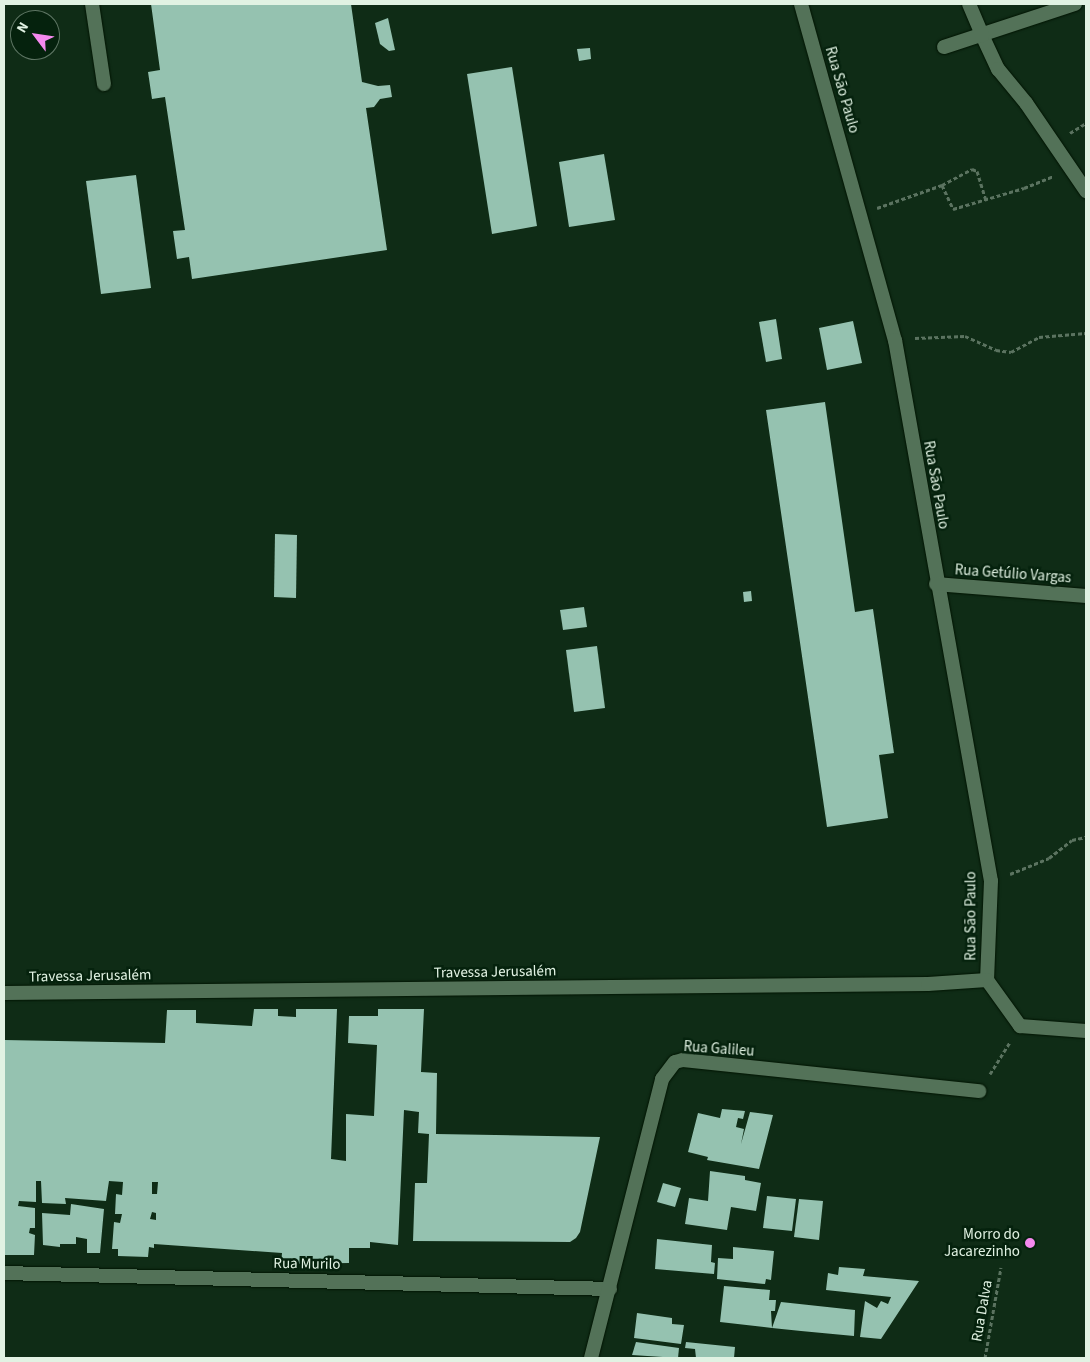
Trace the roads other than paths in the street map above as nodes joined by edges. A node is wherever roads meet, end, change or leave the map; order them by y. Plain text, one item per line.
1 (92, 4) edge
2 (801, 4) edge
3 (969, 4) edge
4 (1075, 4) edge
5 (982, 35) junction
6 (944, 47) dead end
7 (104, 84) dead end
8 (1086, 191) edge
9 (936, 584) junction
10 (1086, 596) edge
11 (987, 980) junction
12 (4, 993) edge
13 (1086, 1031) edge
14 (979, 1091) road end
15 (4, 1273) edge
16 (610, 1288) junction
17 (591, 1358) edge

1 - 7 street
2 - 9 street, Rua São Paulo
3 - 5 street
4 - 5 street
5 - 6 street
5 - 8 street
9 - 10 street, Rua Getúlio Vargas
9 - 11 street, Rua São Paulo
11 - 12 street, Travessa Jerusalém
11 - 13 street
14 - 16 street, Rua Galileu
15 - 16 street, Rua Murilo
16 - 17 street, Rua Galileu

